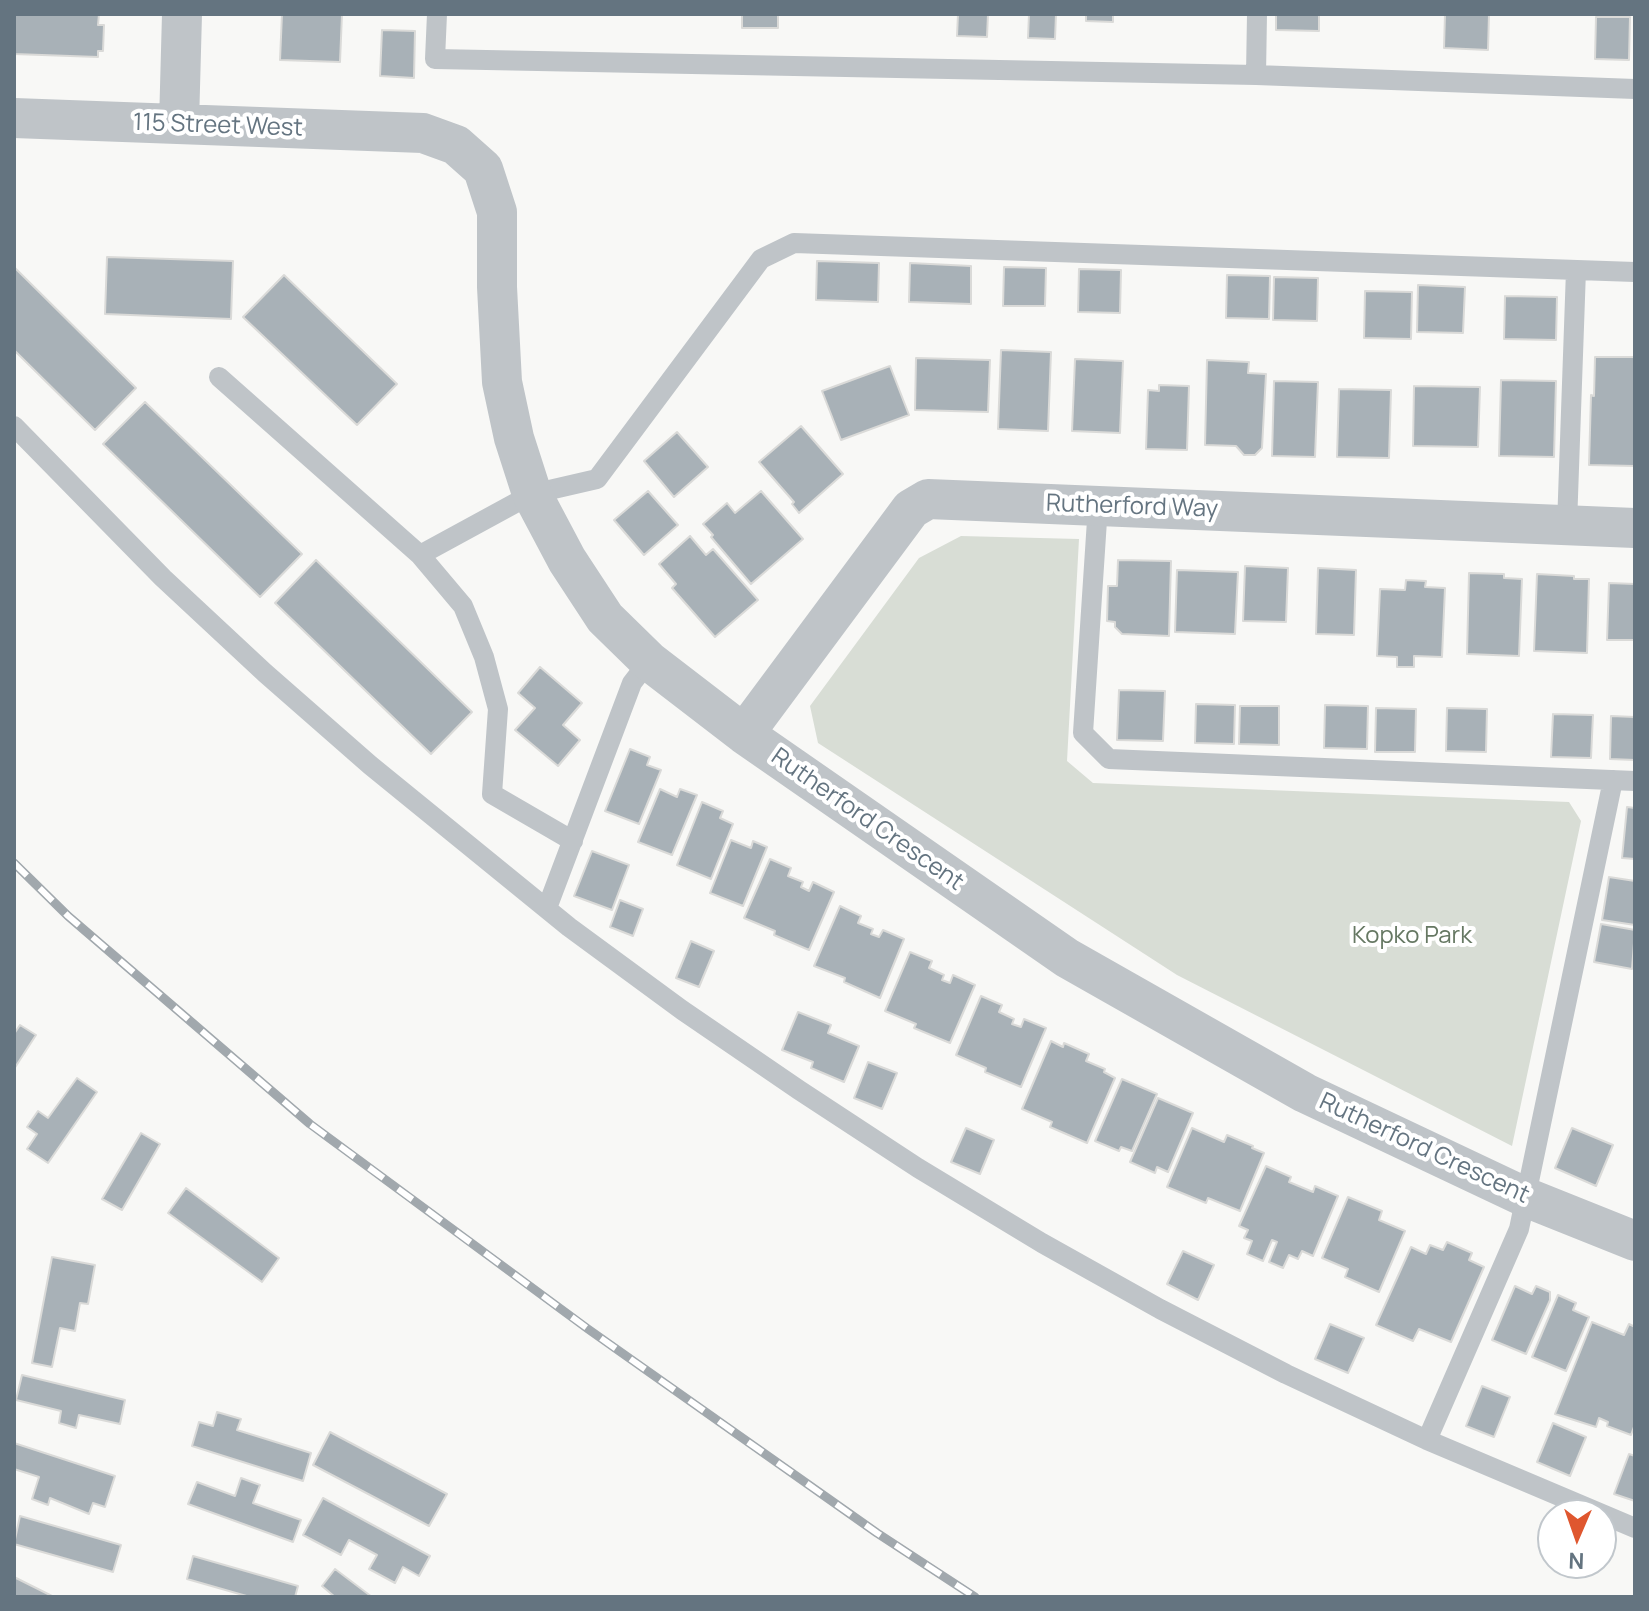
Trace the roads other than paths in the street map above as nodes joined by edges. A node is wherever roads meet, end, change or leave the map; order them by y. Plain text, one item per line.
1 (182, 14) edge
2 (437, 14) edge
3 (1257, 14) edge
4 (1256, 75) junction
5 (1635, 89) edge
6 (14, 118) edge
7 (179, 124) junction
8 (423, 133) joint
9 (1576, 270) junction
10 (1635, 272) edge
11 (219, 377) dead end
12 (14, 426) edge
13 (532, 494) junction
14 (1098, 505) junction
15 (1567, 525) junction
16 (1635, 528) edge
17 (420, 555) junction
18 (649, 661) junction
19 (744, 734) junction
20 (1613, 780) junction
21 (1635, 781) edge
22 (573, 841) junction
23 (547, 908) junction
24 (1525, 1197) junction
25 (1635, 1241) edge
26 (1427, 1440) junction
27 (1635, 1528) edge

1 - 7 street
2 - 4 lane
3 - 4 lane
4 - 5 lane
6 - 7 street, 115 Street West
7 - 8 street, 115 Street West
8 - 13 street, Rutherford Crescent
9 - 10 lane
9 - 13 lane
9 - 15 lane
11 - 17 lane
12 - 23 lane
13 - 17 lane
13 - 18 street, Rutherford Crescent
14 - 15 street, Rutherford Way
14 - 19 street, Rutherford Way
14 - 20 lane
15 - 16 street, Rutherford Way
17 - 22 lane
18 - 19 street, Rutherford Crescent
18 - 22 lane
19 - 24 street, Rutherford Crescent
20 - 21 lane
20 - 24 lane
22 - 23 lane
23 - 26 lane
24 - 25 street, Rutherford Crescent
24 - 26 lane
26 - 27 lane

